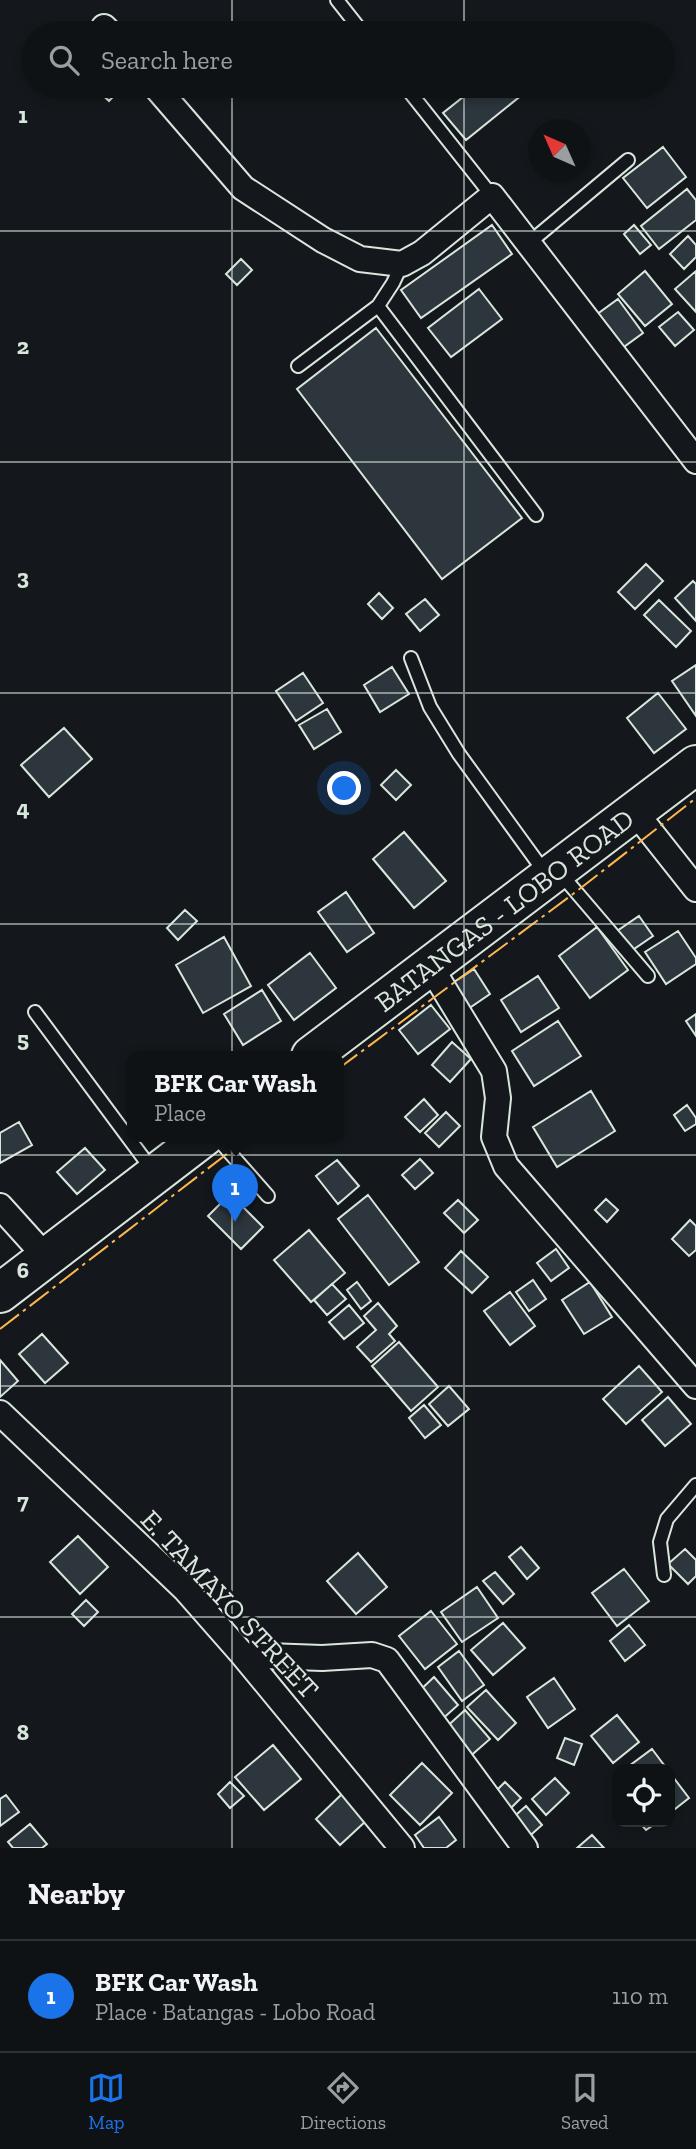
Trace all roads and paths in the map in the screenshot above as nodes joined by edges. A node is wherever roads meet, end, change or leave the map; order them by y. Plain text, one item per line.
1 (337, 0) edge
2 (354, 21) edge
3 (165, 98) edge
4 (414, 98) edge
5 (628, 160) dead end
6 (492, 197) junction
7 (529, 243) junction
8 (402, 264) junction
9 (378, 306) junction
10 (298, 366) dead end
11 (696, 461) edge
12 (536, 515) dead end
13 (411, 658) dead end
14 (696, 765) edge
15 (635, 812) junction
16 (553, 874) junction
17 (696, 890) edge
18 (430, 966) junction
19 (649, 976) dead end
20 (35, 1012) dead end
21 (318, 1051) edge
22 (127, 1135) edge
23 (132, 1142) edge
24 (197, 1142) edge
25 (220, 1142) edge
26 (156, 1174) junction
27 (268, 1196) dead end
28 (0, 1206) edge
29 (46, 1257) junction
30 (0, 1293) edge
31 (696, 1386) edge
32 (0, 1413) edge
33 (696, 1485) edge
34 (664, 1575) dead end
35 (243, 1655) junction
36 (402, 1848) edge
37 (525, 1848) edge

1 - 2 lane
3 - 8 street
4 - 6 lane
5 - 7 lane
6 - 7 street
6 - 8 street
7 - 11 street
8 - 9 lane
9 - 10 lane
9 - 12 lane
13 - 16 lane
14 - 15 main road, BATANGAS - LOBO ROAD
15 - 16 main road, BATANGAS - LOBO ROAD
15 - 17 street
16 - 18 main road, BATANGAS - LOBO ROAD
16 - 19 lane
18 - 21 main road, BATANGAS - LOBO ROAD
18 - 31 street
20 - 22 lane
23 - 26 lane
24 - 26 main road
25 - 27 lane
26 - 29 main road
28 - 29 street
29 - 30 main road
32 - 35 street, E. TAMAYO STREET
33 - 34 lane
35 - 36 street, E. TAMAYO STREET
35 - 37 street

